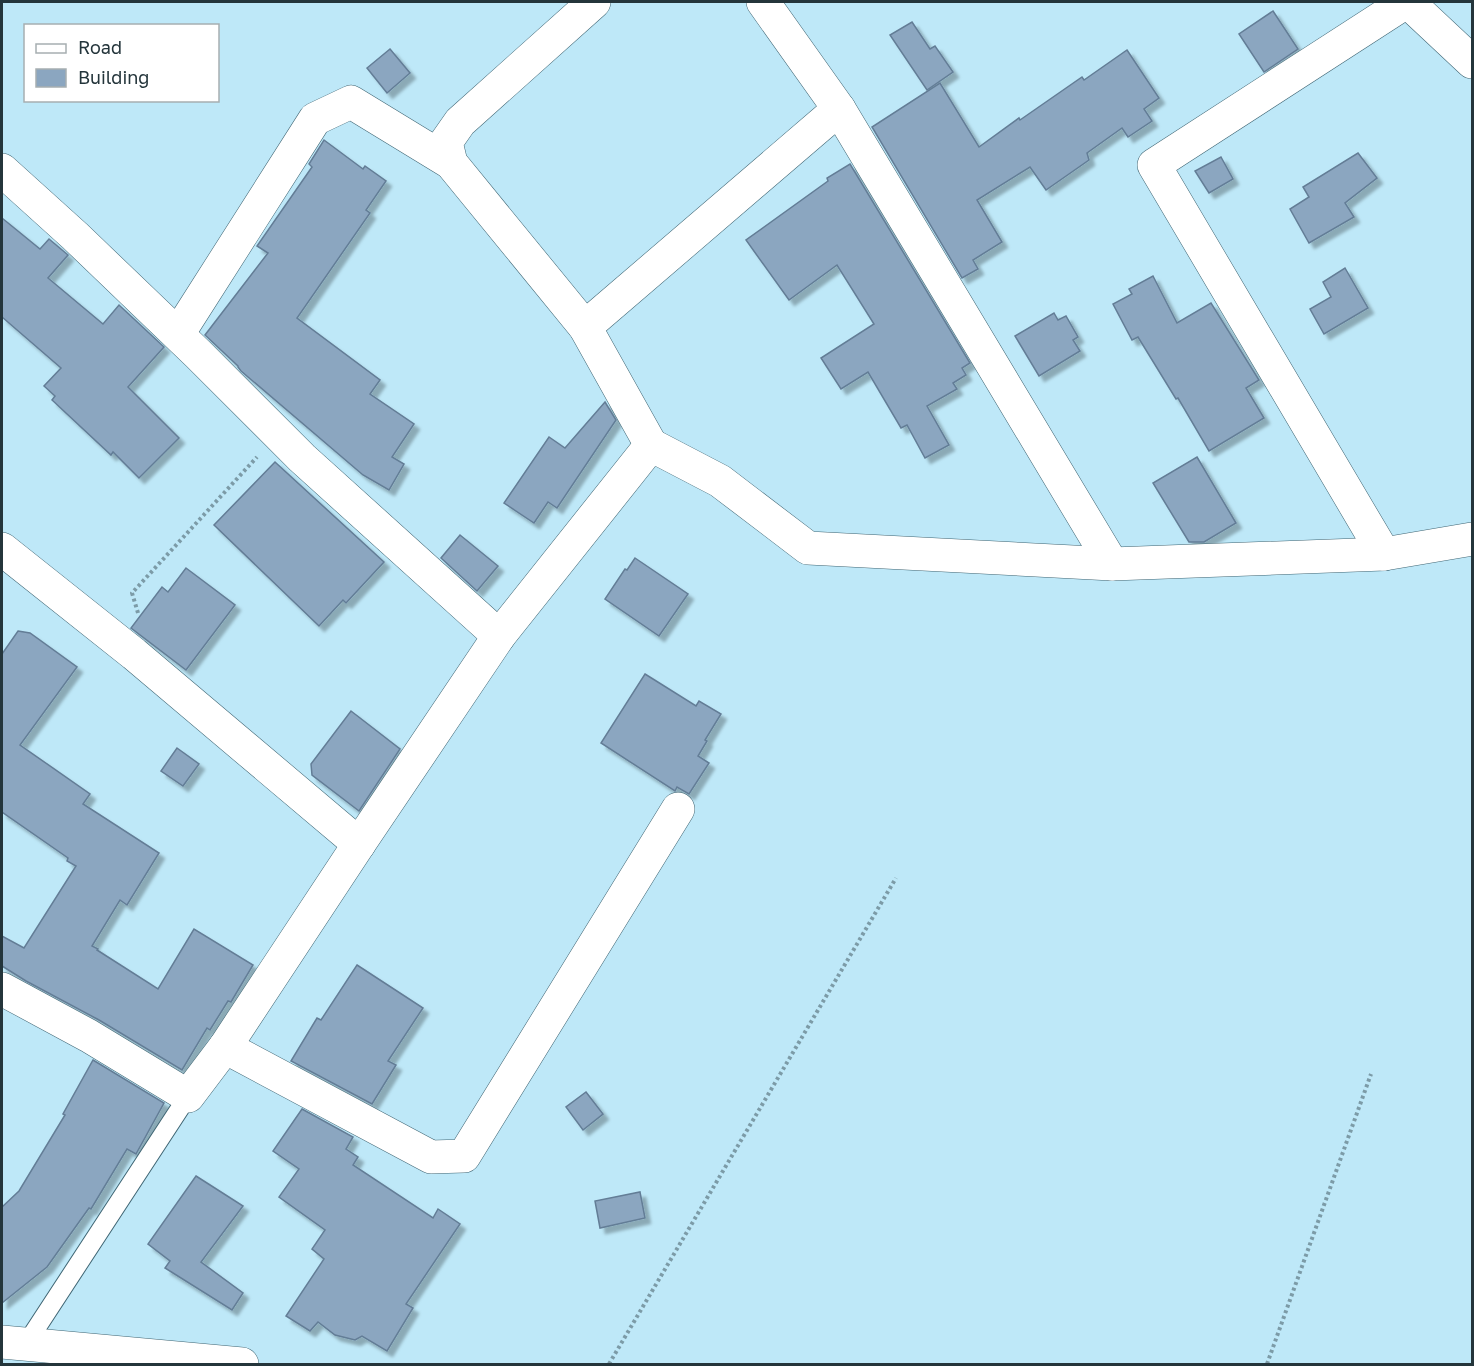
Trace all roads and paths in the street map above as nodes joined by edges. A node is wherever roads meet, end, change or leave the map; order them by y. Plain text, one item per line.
1 (594, 2) edge
2 (763, 2) edge
3 (1407, 2) edge
4 (1473, 62) edge
5 (839, 109) junction
6 (451, 163) junction
7 (2, 170) edge
8 (585, 327) junction
9 (178, 334) junction
10 (278, 434) junction
11 (651, 445) junction
12 (1473, 539) edge
13 (2, 549) edge
14 (1384, 554) junction
15 (1112, 564) junction
16 (499, 636) junction
17 (120, 643) junction
18 (678, 809) dead end
19 (358, 844) junction
20 (896, 878) dead end
21 (2, 989) edge
22 (225, 1047) junction
23 (1371, 1074) dead end
24 (188, 1096) junction
25 (14, 1343) edge
26 (236, 1364) edge
27 (609, 1365) edge
28 (1267, 1365) edge

1 - 6 street
2 - 5 street
3 - 4 street
3 - 14 street
5 - 8 street
5 - 15 street
6 - 8 street
6 - 9 street
7 - 9 street
8 - 11 street
9 - 10 street
10 - 16 street
10 - 17 path
11 - 15 street
11 - 16 street
12 - 14 street
13 - 17 street
14 - 15 street
16 - 19 street
17 - 19 street
18 - 22 street
19 - 22 street
20 - 27 path
21 - 24 street
22 - 24 street
23 - 28 path
24 - 25 lane
25 - 26 street

